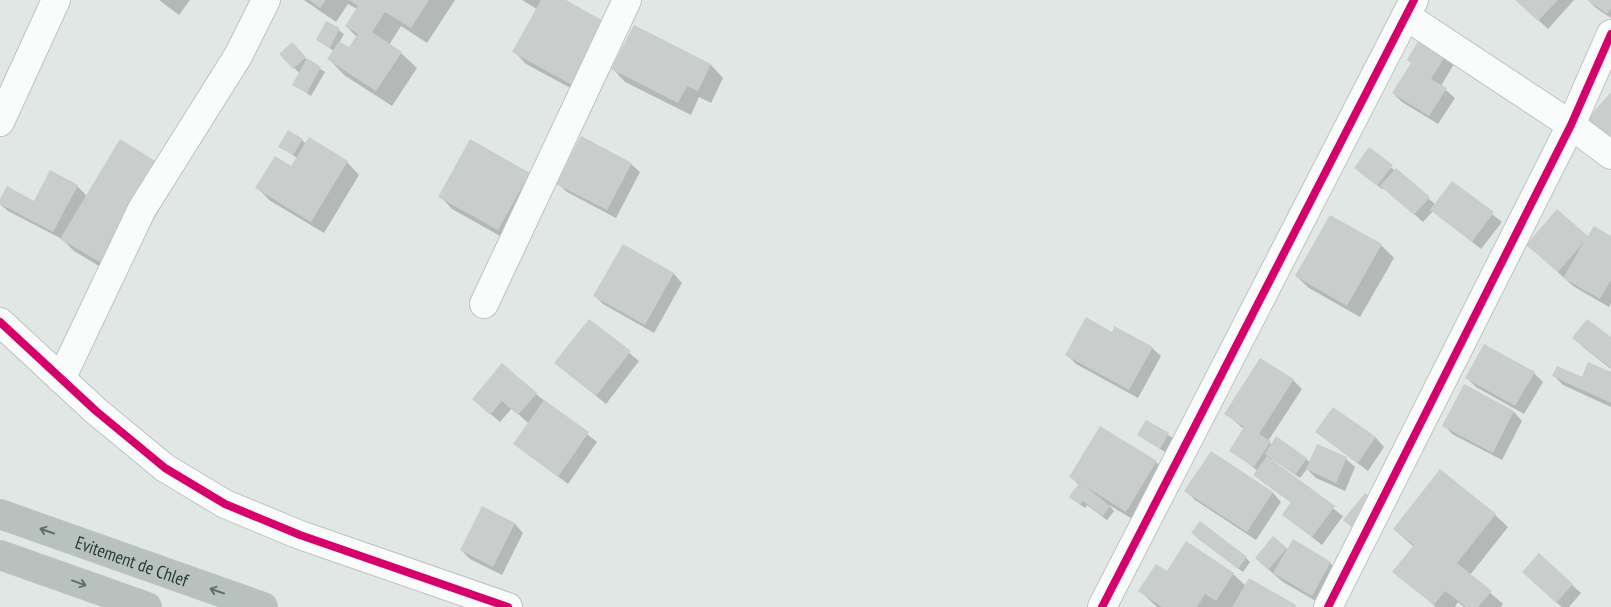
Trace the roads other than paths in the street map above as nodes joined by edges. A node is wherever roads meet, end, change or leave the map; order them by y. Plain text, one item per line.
1 (56, 0) edge
2 (266, 0) edge
3 (627, 0) edge
4 (1410, 8) edge
5 (1611, 34) edge
6 (0, 122) edge
7 (1571, 125) junction
8 (1611, 155) edge
9 (484, 304) dead end
10 (0, 322) edge
11 (61, 379) junction
12 (0, 514) edge
13 (0, 555) edge
14 (147, 607) edge
15 (263, 607) edge
16 (508, 607) edge
17 (1102, 607) edge
18 (1328, 607) edge

1 - 6 street
2 - 11 street
3 - 9 street
4 - 7 street
4 - 17 street
5 - 7 street
7 - 8 street
7 - 18 street
10 - 11 street
11 - 16 street
15 -> 12 highway, Evitement de Chlef
13 -> 14 highway

